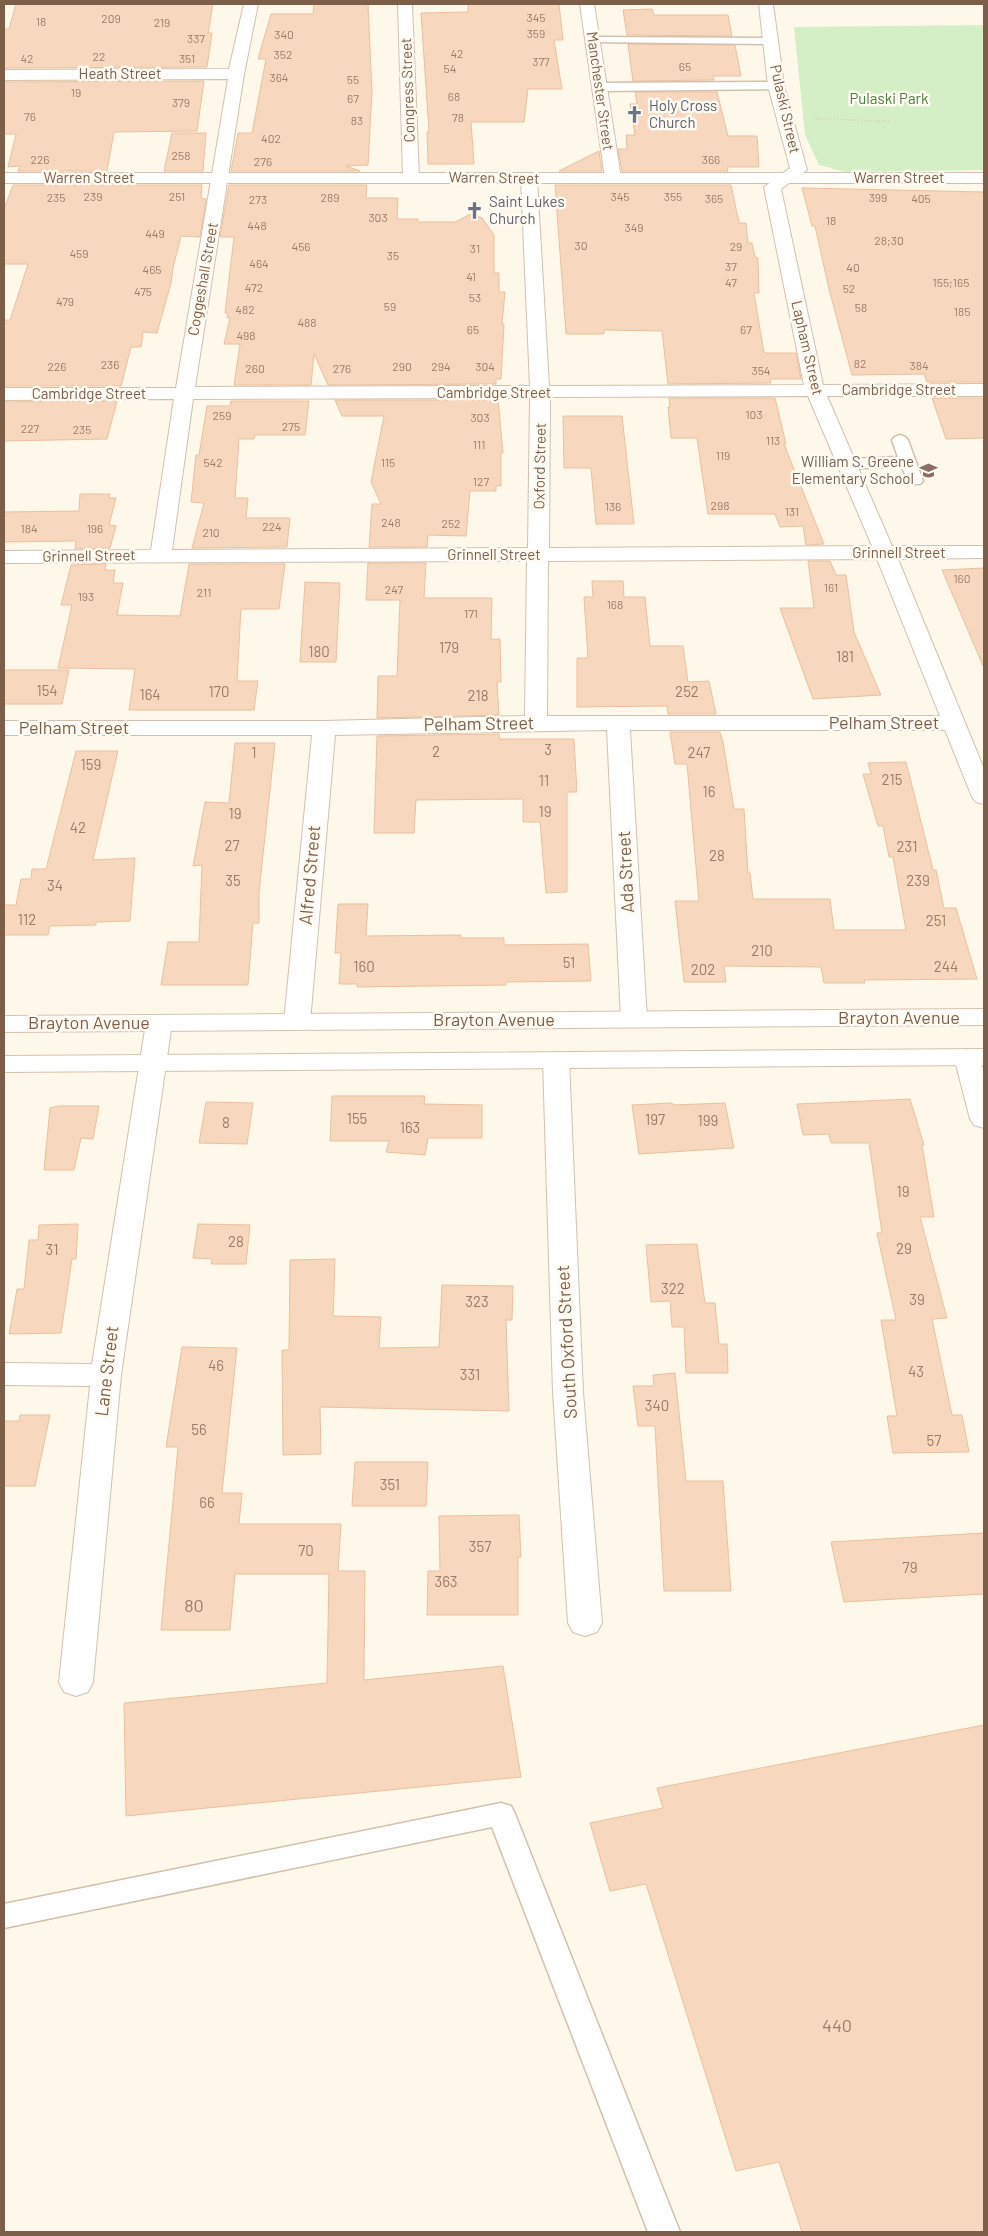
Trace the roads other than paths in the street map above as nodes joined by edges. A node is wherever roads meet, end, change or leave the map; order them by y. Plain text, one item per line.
1 (251, 4) edge
2 (405, 4) edge
3 (587, 4) edge
4 (766, 4) edge
5 (593, 40) junction
6 (770, 41) junction
7 (236, 74) junction
8 (4, 75) edge
9 (776, 86) junction
10 (600, 87) junction
11 (221, 177) junction
12 (411, 177) junction
13 (4, 178) edge
14 (613, 178) junction
15 (788, 178) junction
16 (984, 178) edge
17 (528, 179) junction
18 (815, 390) junction
19 (984, 390) edge
20 (185, 393) junction
21 (540, 393) junction
22 (4, 394) edge
23 (900, 440) dead end
24 (907, 461) junction
25 (847, 464) junction
26 (915, 481) dead end
27 (984, 552) edge
28 (886, 553) junction
29 (161, 555) junction
30 (539, 556) junction
31 (4, 557) edge
32 (954, 722) junction
33 (536, 723) junction
34 (618, 724) junction
35 (324, 728) junction
36 (5, 735) edge
37 (984, 798) edge
38 (984, 1017) edge
39 (634, 1020) junction
40 (297, 1022) junction
41 (159, 1023) junction
42 (4, 1024) edge
43 (976, 1057) edge
44 (556, 1060) junction
45 (153, 1062) junction
46 (4, 1064) edge
47 (984, 1119) edge
48 (4, 1374) edge
49 (106, 1375) junction
50 (585, 1623) dead end
51 (76, 1682) dead end
52 (4, 1916) edge
53 (664, 2232) edge

1 - 7 street, Coggeshall Street
2 - 12 street, Congress Street
3 - 5 street, Manchester Street
4 - 6 street, Pulaski Street
5 - 6 lane
5 - 10 street, Manchester Street
6 - 9 street, Pulaski Street
7 - 8 street, Heath Street
7 - 11 street, Coggeshall Street
9 - 10 lane
9 - 15 street, Pulaski Street
10 - 14 street, Manchester Street
11 - 12 street, Warren Street
11 - 13 street, Warren Street
11 - 20 street, Coggeshall Street
12 - 17 street, Warren Street
14 - 15 street, Warren Street
14 - 17 street, Warren Street
15 - 16 street, Warren Street
15 - 18 street, Lapham Street
17 - 21 street, Oxford Street
18 - 19 street, Cambridge Street
18 - 21 street, Cambridge Street
18 - 25 street, Lapham Street
20 - 21 street, Cambridge Street
20 - 22 street, Cambridge Street
20 - 29 street, Coggeshall Street
21 - 30 street, Oxford Street
23 - 24 lane
24 - 25 lane
24 - 26 lane
25 - 28 street, Lapham Street
27 - 28 street, Grinnell Street
28 - 30 street, Grinnell Street
28 - 32 street, Lapham Street
29 - 30 street, Grinnell Street
29 - 31 street, Grinnell Street
30 - 33 street, Oxford Street
32 - 34 street, Pelham Street
32 - 37 street, Lapham Street
33 - 34 street, Pelham Street
33 - 35 street, Pelham Street
34 - 39 street, Ada Street
35 - 36 street, Pelham Street
35 - 40 street, Alfred Street
38 - 39 street, Brayton Avenue
39 - 40 street, Brayton Avenue
40 - 41 street, Brayton Avenue
41 - 42 street, Brayton Avenue
41 - 45 street, Lane Street
43 - 44 street
43 - 47 street
44 - 45 street
44 - 50 street, South Oxford Street
45 - 46 street
45 - 49 street, Lane Street
48 - 49 street
49 - 51 street, Lane Street
52 - 53 lane

